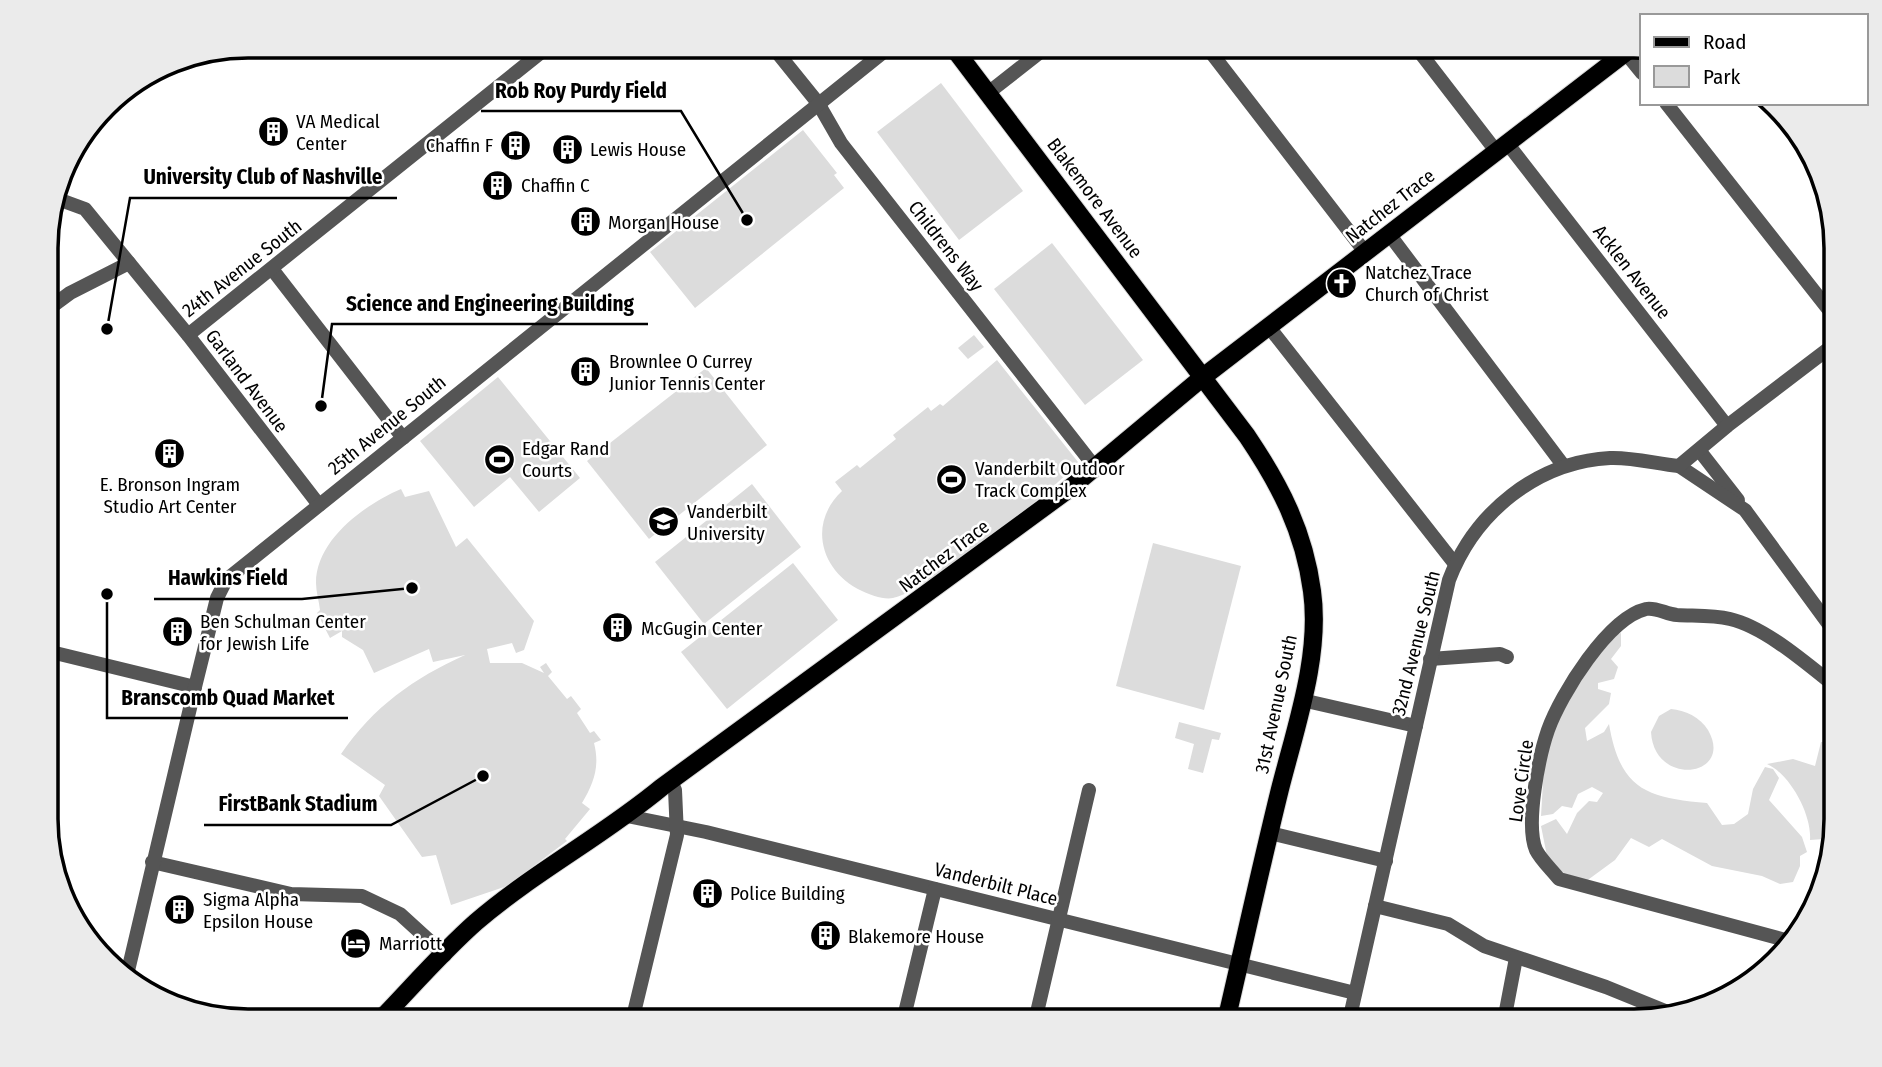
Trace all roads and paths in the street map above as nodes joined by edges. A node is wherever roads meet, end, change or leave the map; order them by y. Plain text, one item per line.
1 (534, 58) edge
2 (782, 58) edge
3 (876, 58) edge
4 (961, 58) edge
5 (1033, 58) edge
6 (1215, 58) edge
7 (1425, 58) edge
8 (1614, 58) edge
9 (988, 93) junction
10 (818, 103) junction
11 (1668, 105) edge
12 (1501, 147) junction
13 (64, 201) edge
14 (1388, 234) junction
15 (1365, 252) junction
16 (129, 263) junction
17 (272, 269) junction
18 (58, 302) edge
19 (1824, 305) edge
20 (1269, 327) junction
21 (188, 335) junction
22 (1824, 352) edge
23 (1203, 377) junction
24 (1727, 426) junction
25 (404, 438) junction
26 (1699, 450) junction
27 (1563, 465) junction
28 (1094, 466) junction
29 (1679, 466) junction
30 (319, 505) junction
31 (1745, 510) junction
32 (1455, 564) junction
33 (1824, 617) edge
34 (58, 654) edge
35 (1507, 657) dead end
36 (1430, 659) junction
37 (1824, 678) edge
38 (195, 687) junction
39 (1302, 701) junction
40 (1416, 726) junction
41 (671, 781) junction
42 (1089, 790) dead end
43 (627, 816) junction
44 (678, 827) junction
45 (1269, 833) junction
46 (1385, 861) junction
47 (152, 862) junction
48 (935, 889) junction
49 (1375, 906) junction
50 (1059, 920) junction
51 (1782, 939) edge
52 (444, 954) junction
53 (1516, 958) junction
54 (1239, 964) junction
55 (129, 967) edge
56 (1355, 993) junction
57 (1657, 1008) edge
58 (391, 1009) edge
59 (635, 1009) edge
60 (906, 1009) edge
61 (1038, 1009) edge
62 (1229, 1009) edge
63 (1352, 1009) edge
64 (1506, 1009) edge

1 - 17 street, 24th Avenue South
2 - 10 street, Childrens Way
3 - 10 street, 25th Avenue South
4 - 9 main road, Blakemore Avenue
5 - 9 street
6 - 15 street
7 - 12 street, Acklen Avenue
8 - 12 main road, Natchez Trace
9 - 23 main road, Blakemore Avenue
10 - 25 street, 25th Avenue South
10 - 28 street, Childrens Way
11 - 19 street
12 - 14 main road, Natchez Trace
12 - 24 street, Acklen Avenue
13 - 16 street, Garland Avenue
14 - 15 main road, Natchez Trace
14 - 27 street
15 - 20 main road, Natchez Trace
16 - 18 street
16 - 21 street, Garland Avenue
17 - 21 street, 24th Avenue South
17 - 25 street
20 - 23 main road, Natchez Trace
20 - 32 street
21 - 30 street, Garland Avenue
22 - 24 street
23 - 28 main road, Natchez Trace
23 - 39 main road, 31st Avenue South
24 - 26 street
25 - 30 street, 25th Avenue South
26 - 29 street
26 - 31 street
27 - 29 street, 32nd Avenue South
27 - 32 street, 32nd Avenue South
28 - 41 main road, Natchez Trace
29 - 31 street
30 - 38 street, 25th Avenue South
31 - 33 street
32 - 36 street, 32nd Avenue South
34 - 38 street
35 - 36 street
36 - 40 street, 32nd Avenue South
37 - 51 street, Love Circle
38 - 47 street, 25th Avenue South
39 - 40 street
39 - 45 main road, 31st Avenue South
40 - 46 street, 32nd Avenue South
41 - 43 main road, Natchez Trace
41 - 44 street
42 - 50 street
43 - 44 street, Vanderbilt Place
43 - 52 main road, Natchez Trace
44 - 48 street, Vanderbilt Place
44 - 59 street
45 - 46 street
45 - 54 main road, 31st Avenue South
46 - 49 street, 32nd Avenue South
47 - 52 street
47 - 55 street, 25th Avenue South
48 - 50 street, Vanderbilt Place
48 - 60 street
49 - 53 street
49 - 56 street, 32nd Avenue South
50 - 54 street, Vanderbilt Place
50 - 61 street
52 - 58 main road, Natchez Trace
53 - 57 street
53 - 64 street
54 - 56 street, Vanderbilt Place
54 - 62 main road, 31st Avenue South
56 - 63 street, 32nd Avenue South

